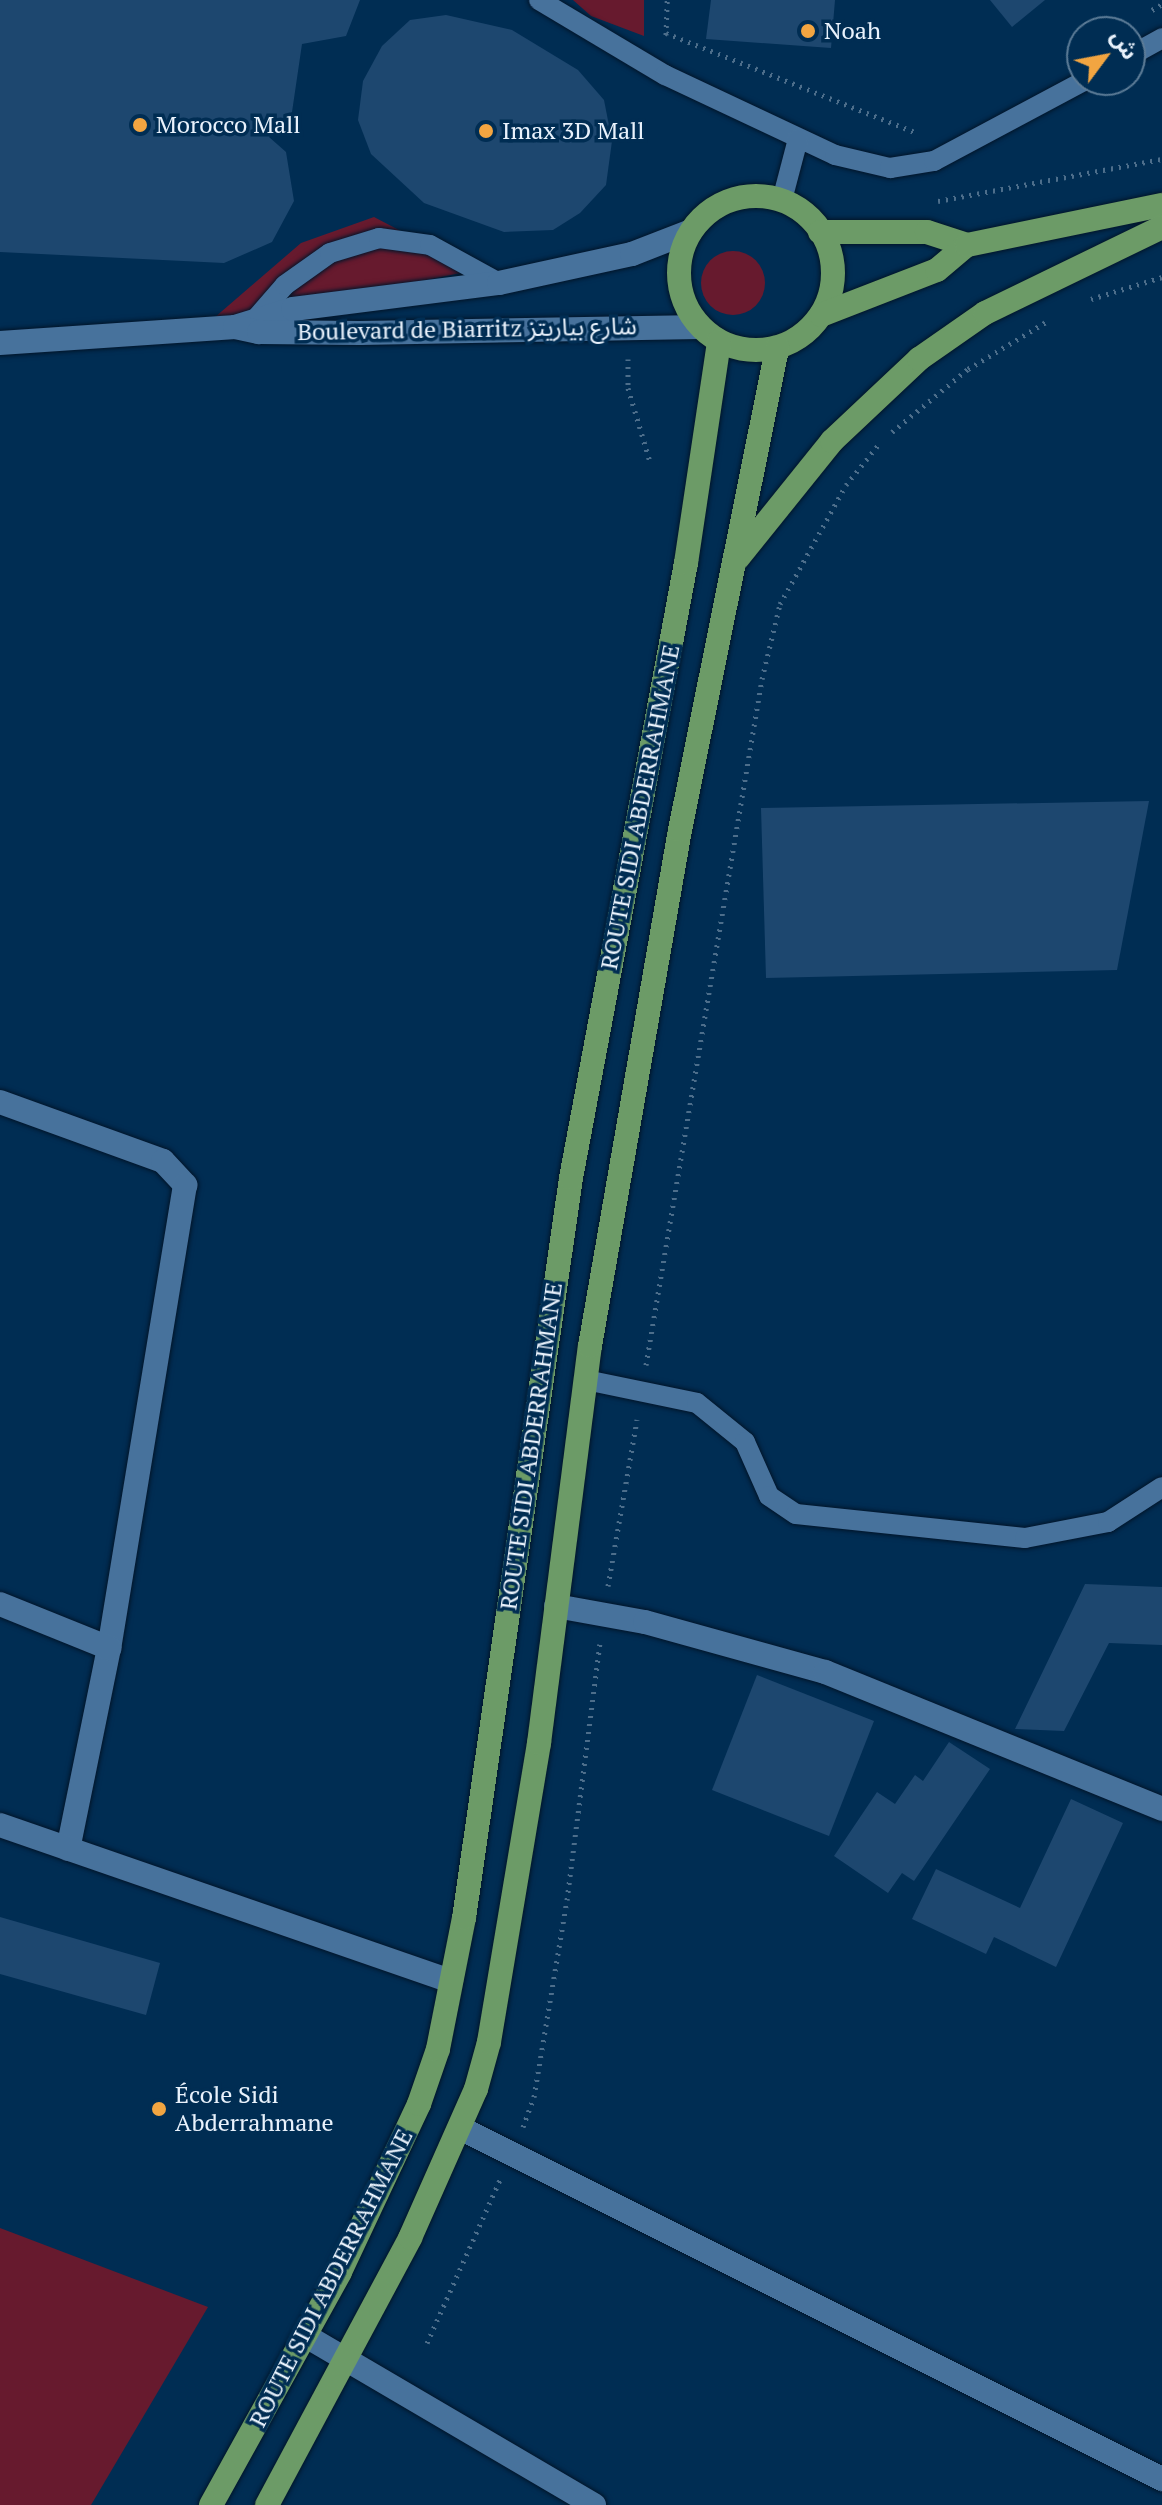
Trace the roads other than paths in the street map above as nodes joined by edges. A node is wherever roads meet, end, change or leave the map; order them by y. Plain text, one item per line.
1 (539, 0) edge
2 (1066, 90) edge
3 (798, 139) junction
4 (782, 200) junction
5 (1162, 205) edge
6 (1162, 227) edge
7 (691, 231) junction
8 (820, 232) junction
9 (967, 245) junction
10 (499, 283) junction
11 (821, 315) junction
12 (258, 316) junction
13 (235, 327) junction
14 (710, 334) junction
15 (0, 343) edge
16 (777, 348) junction
17 (732, 566) junction
18 (0, 1102) edge
19 (586, 1380) junction
20 (1162, 1487) edge
21 (0, 1604) edge
22 (556, 1606) junction
23 (109, 1648) junction
24 (1162, 1809) edge
25 (0, 1825) edge
26 (68, 1849) junction
27 (451, 1981) junction
28 (460, 2128) junction
29 (306, 2336) junction
30 (345, 2360) junction
31 (1162, 2479) edge
32 (211, 2505) edge
33 (267, 2505) edge
34 (594, 2505) edge

1 - 3 lane
2 - 3 lane
3 - 4 lane
4 - 7 main road
4 - 8 main road
5 - 9 main road
6 - 17 main road
7 - 10 street, Boulevard de Biarritz شارع بياريتز
7 - 14 main road
8 - 9 main road
8 - 11 main road
9 - 11 main road
10 - 12 street, Boulevard de Biarritz شارع بياريتز
10 - 12 lane
11 - 16 main road
12 - 13 street, Boulevard de Biarritz شارع بياريتز
13 - 14 street, Boulevard de Biarritz شارع بياريتز
13 - 15 street, Boulevard de Biarritz شارع بياريتز
14 - 16 main road
14 - 27 main road, ROUTE SIDI ABDERRAHMANE
16 - 17 main road, ROUTE SIDI ABDERRAHMANE
17 - 19 main road, ROUTE SIDI ABDERRAHMANE
18 - 23 street
19 - 20 lane
19 - 22 main road, ROUTE SIDI ABDERRAHMANE
21 - 23 street
22 - 24 street
22 - 28 main road, ROUTE SIDI ABDERRAHMANE
23 - 26 street
25 - 26 street
26 - 27 street
27 - 29 main road, ROUTE SIDI ABDERRAHMANE
28 - 30 main road, ROUTE SIDI ABDERRAHMANE
28 - 31 street
29 - 30 street
29 - 32 main road, ROUTE SIDI ABDERRAHMANE
30 - 33 main road, ROUTE SIDI ABDERRAHMANE
30 - 34 street

